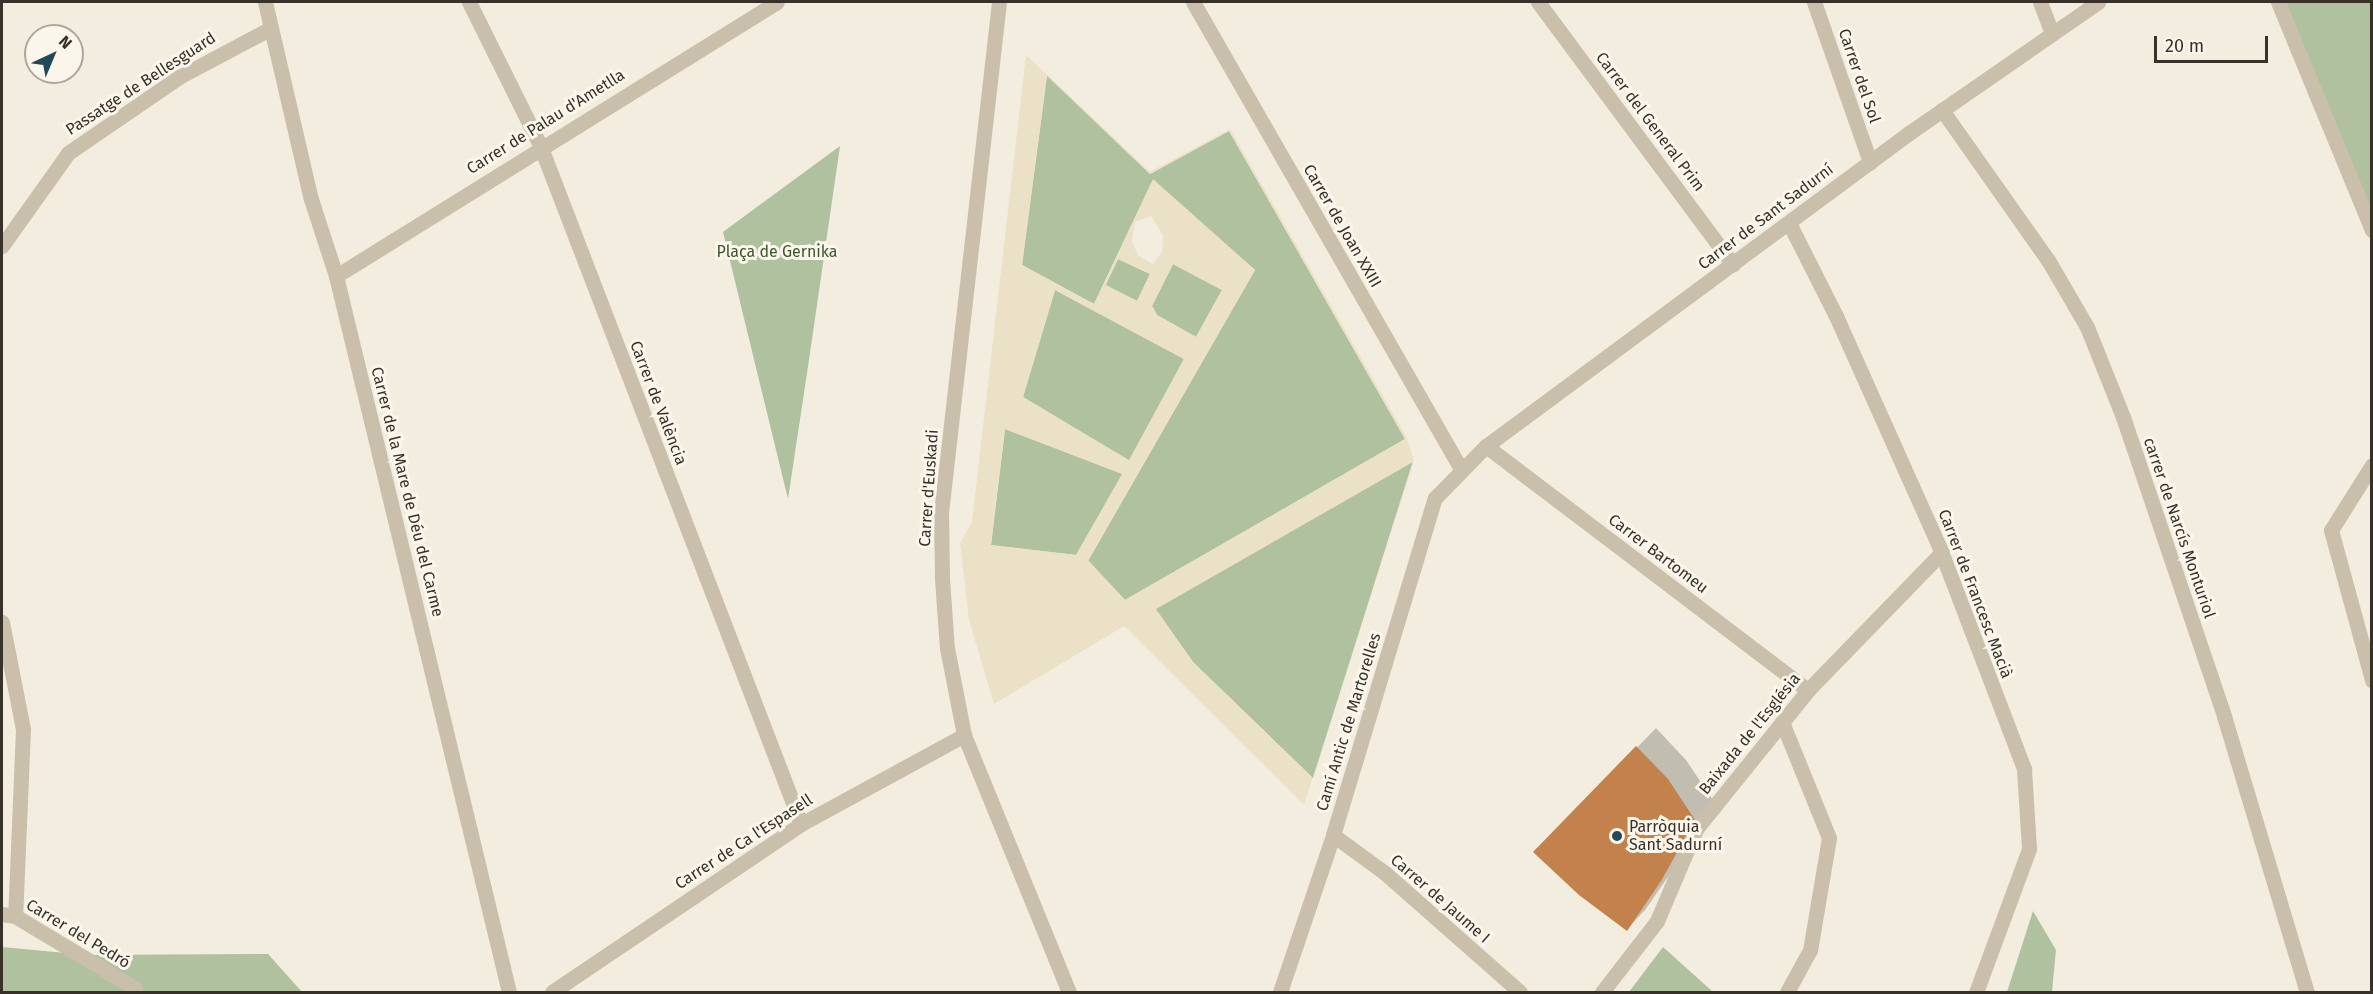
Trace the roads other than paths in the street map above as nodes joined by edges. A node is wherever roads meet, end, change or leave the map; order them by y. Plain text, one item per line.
1 (266, 2) edge
2 (469, 2) edge
3 (777, 2) edge
4 (999, 2) edge
5 (1193, 2) edge
6 (1538, 2) edge
7 (1814, 2) edge
8 (2040, 2) edge
9 (2098, 2) edge
10 (2278, 2) edge
11 (272, 28) junction
12 (2052, 33) junction
13 (1942, 110) junction
14 (540, 145) junction
15 (1870, 162) junction
16 (1789, 223) junction
17 (2372, 230) edge
18 (2, 246) edge
19 (1733, 265) junction
20 (336, 276) junction
21 (1486, 446) junction
22 (2372, 465) edge
23 (1461, 469) junction
24 (1942, 552) junction
25 (2, 622) edge
26 (2372, 680) edge
27 (1808, 690) junction
28 (1782, 722) junction
29 (964, 735) junction
30 (801, 824) junction
31 (1333, 835) junction
32 (8, 915) edge
33 (135, 988) dead end
34 (509, 993) edge
35 (552, 993) edge
36 (1069, 993) edge
37 (1280, 993) edge
38 (1520, 993) edge
39 (1602, 993) edge
40 (1787, 993) edge
41 (1976, 993) edge
42 (2307, 993) edge

1 - 11 street, Carrer de la Mare de Déu del Carme
2 - 14 street, Carrer de València
3 - 14 street, Carrer de Palau d'Ametlla
4 - 29 street, Carrer d'Euskadi
5 - 23 street, Carrer de Joan XXIII
6 - 19 street, Carrer del General Prim
7 - 15 street, Carrer del Sol
8 - 12 street
9 - 12 street, Carrer de Sant Sadurní
10 - 17 street
11 - 18 street, Passatge de Bellesguard
11 - 20 street, Carrer de la Mare de Déu del Carme
12 - 13 street, Carrer de Sant Sadurní
13 - 15 street, Carrer de Sant Sadurní
13 - 42 street, carrer de Narcís Monturiol
14 - 20 street, Carrer de Palau d'Ametlla
14 - 30 street, Carrer de València
15 - 16 street, Carrer de Sant Sadurní
16 - 19 street, Carrer de Sant Sadurní
16 - 24 street, Carrer de Francesc Macià
19 - 21 street, Carrer de Sant Sadurní
20 - 34 street, Carrer de la Mare de Déu del Carme
21 - 23 street, Carrer de Sant Sadurní
21 - 27 street, Carrer Bartomeu
22 - 26 street
23 - 31 street, Camí Antic de Martorelles
24 - 27 street, Baixada de l'Església
24 - 41 street, Carrer de Francesc Macià
25 - 32 street
27 - 28 street, Baixada de l'Església
28 - 39 street, Baixada de l'Església
28 - 40 street
29 - 30 street, Carrer de Ca l'Espasell
29 - 36 street, Carrer d'Euskadi
30 - 35 street, Carrer de Ca l'Espasell
31 - 37 street, Camí Antic de Martorelles
31 - 38 street, Carrer de Jaume I
32 - 33 street, Carrer del Pedró

